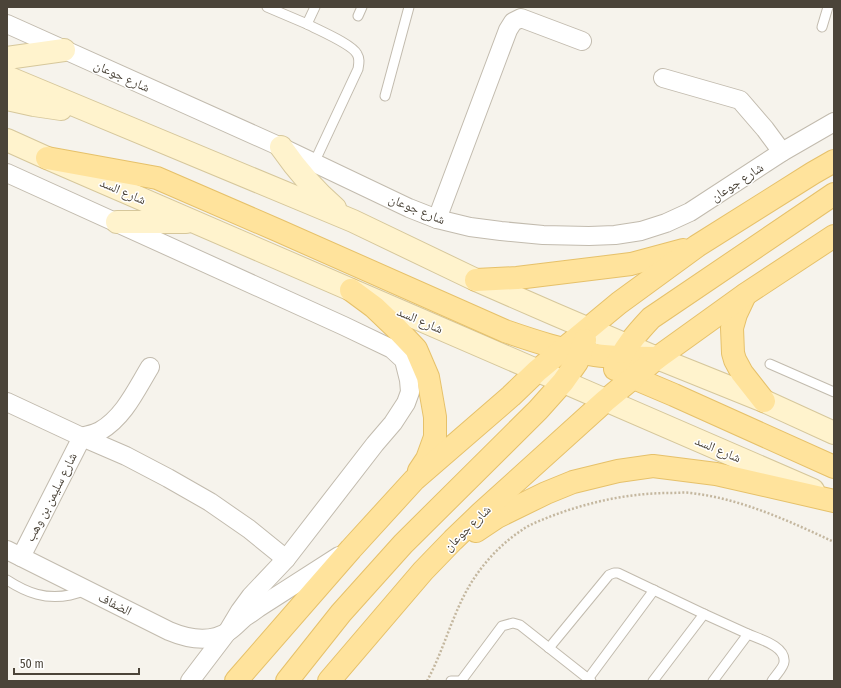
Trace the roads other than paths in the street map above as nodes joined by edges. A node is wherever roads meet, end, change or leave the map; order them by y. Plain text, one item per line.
1 (267, 7) edge
2 (315, 7) edge
3 (362, 7) edge
4 (409, 7) edge
5 (828, 7) edge
6 (358, 16) dead end
7 (7, 24) edge
8 (307, 24) junction
9 (822, 27) dead end
10 (582, 41) dead end
11 (64, 50) junction
12 (7, 58) edge
13 (7, 77) edge
14 (663, 78) dead end
15 (385, 96) dead end
16 (7, 99) edge
17 (92, 113) junction
18 (834, 122) edge
19 (7, 140) edge
20 (281, 147) junction
21 (782, 152) junction
22 (47, 158) junction
23 (834, 161) edge
24 (314, 163) junction
25 (7, 173) edge
26 (834, 194) edge
27 (438, 219) junction
28 (353, 221) junction
29 (117, 222) junction
30 (194, 222) junction
31 (834, 236) edge
32 (697, 246) junction
33 (476, 280) junction
34 (351, 290) junction
35 (746, 294) junction
36 (588, 329) junction
37 (574, 355) junction
38 (658, 358) junction
39 (624, 363) junction
40 (770, 364) dead end
41 (150, 367) dead end
42 (537, 371) junction
43 (563, 382) junction
44 (834, 392) edge
45 (605, 400) junction
46 (764, 401) junction
47 (7, 402) edge
48 (834, 433) edge
49 (82, 437) junction
50 (834, 467) edge
51 (414, 480) junction
52 (834, 500) edge
53 (351, 549) junction
54 (14, 553) edge
55 (286, 559) junction
56 (423, 571) junction
57 (7, 580) edge
58 (87, 590) junction
59 (654, 590) junction
60 (704, 614) junction
61 (228, 631) junction
62 (748, 634) junction
63 (550, 648) junction
64 (589, 680) edge
65 (190, 681) edge
66 (236, 681) edge
67 (287, 681) edge
68 (329, 681) edge
69 (451, 681) edge
70 (460, 681) edge
71 (653, 681) edge
72 (713, 681) edge
73 (772, 681) edge

1 - 8 lane
2 - 8 lane
3 - 6 lane
4 - 15 lane
5 - 9 lane
7 - 11 street, شارع جوعان
8 - 24 lane
10 - 27 street
11 - 12 main road
11 - 20 street, شارع جوعان
13 - 17 main road
14 - 21 street
16 - 17 main road
17 - 28 main road
18 - 21 street, شارع جوعان
19 - 22 main road, شارع السد
20 - 24 street, شارع جوعان
20 - 28 main road
21 - 27 street, شارع جوعان
22 - 30 main road, شارع السد
22 - 37 main road
23 - 32 main road
24 - 27 street, شارع جوعان
25 - 29 street
26 - 39 main road
28 - 33 main road
29 - 30 main road
29 - 55 street
30 - 34 main road, شارع السد
31 - 35 main road, شارع جوعان
32 - 33 main road
32 - 36 main road
33 - 36 main road
34 - 42 main road, شارع السد
34 - 51 main road
35 - 38 main road, شارع جوعان
35 - 46 main road
36 - 37 main road
36 - 39 main road
37 - 39 main road
37 - 42 main road
37 - 43 main road
38 - 39 main road, شارع جوعان
38 - 39 main road
38 - 46 main road
39 - 45 main road, شارع جوعان
39 - 50 main road
40 - 44 lane
41 - 49 street, شارع سليمن بن وهب
42 - 43 main road, شارع السد
42 - 51 main road
43 - 45 main road, شارع السد
43 - 67 main road
45 - 52 main road, شارع السد
45 - 56 main road, شارع جوعان
46 - 48 main road
47 - 49 street, شارع سليمن بن وهب
49 - 54 street, شارع سليمن بن وهب
49 - 55 street
51 - 53 main road
52 - 56 main road
53 - 61 street
53 - 66 main road
54 - 58 street, الضفاف
55 - 61 street
56 - 68 main road, شارع جوعان
57 - 58 lane
58 - 61 street, الضفاف
59 - 60 lane
59 - 63 lane
59 - 64 lane
60 - 62 lane
60 - 71 lane
61 - 65 street
62 - 72 lane
62 - 73 lane
63 - 64 lane
63 - 70 lane
69 - 70 lane

